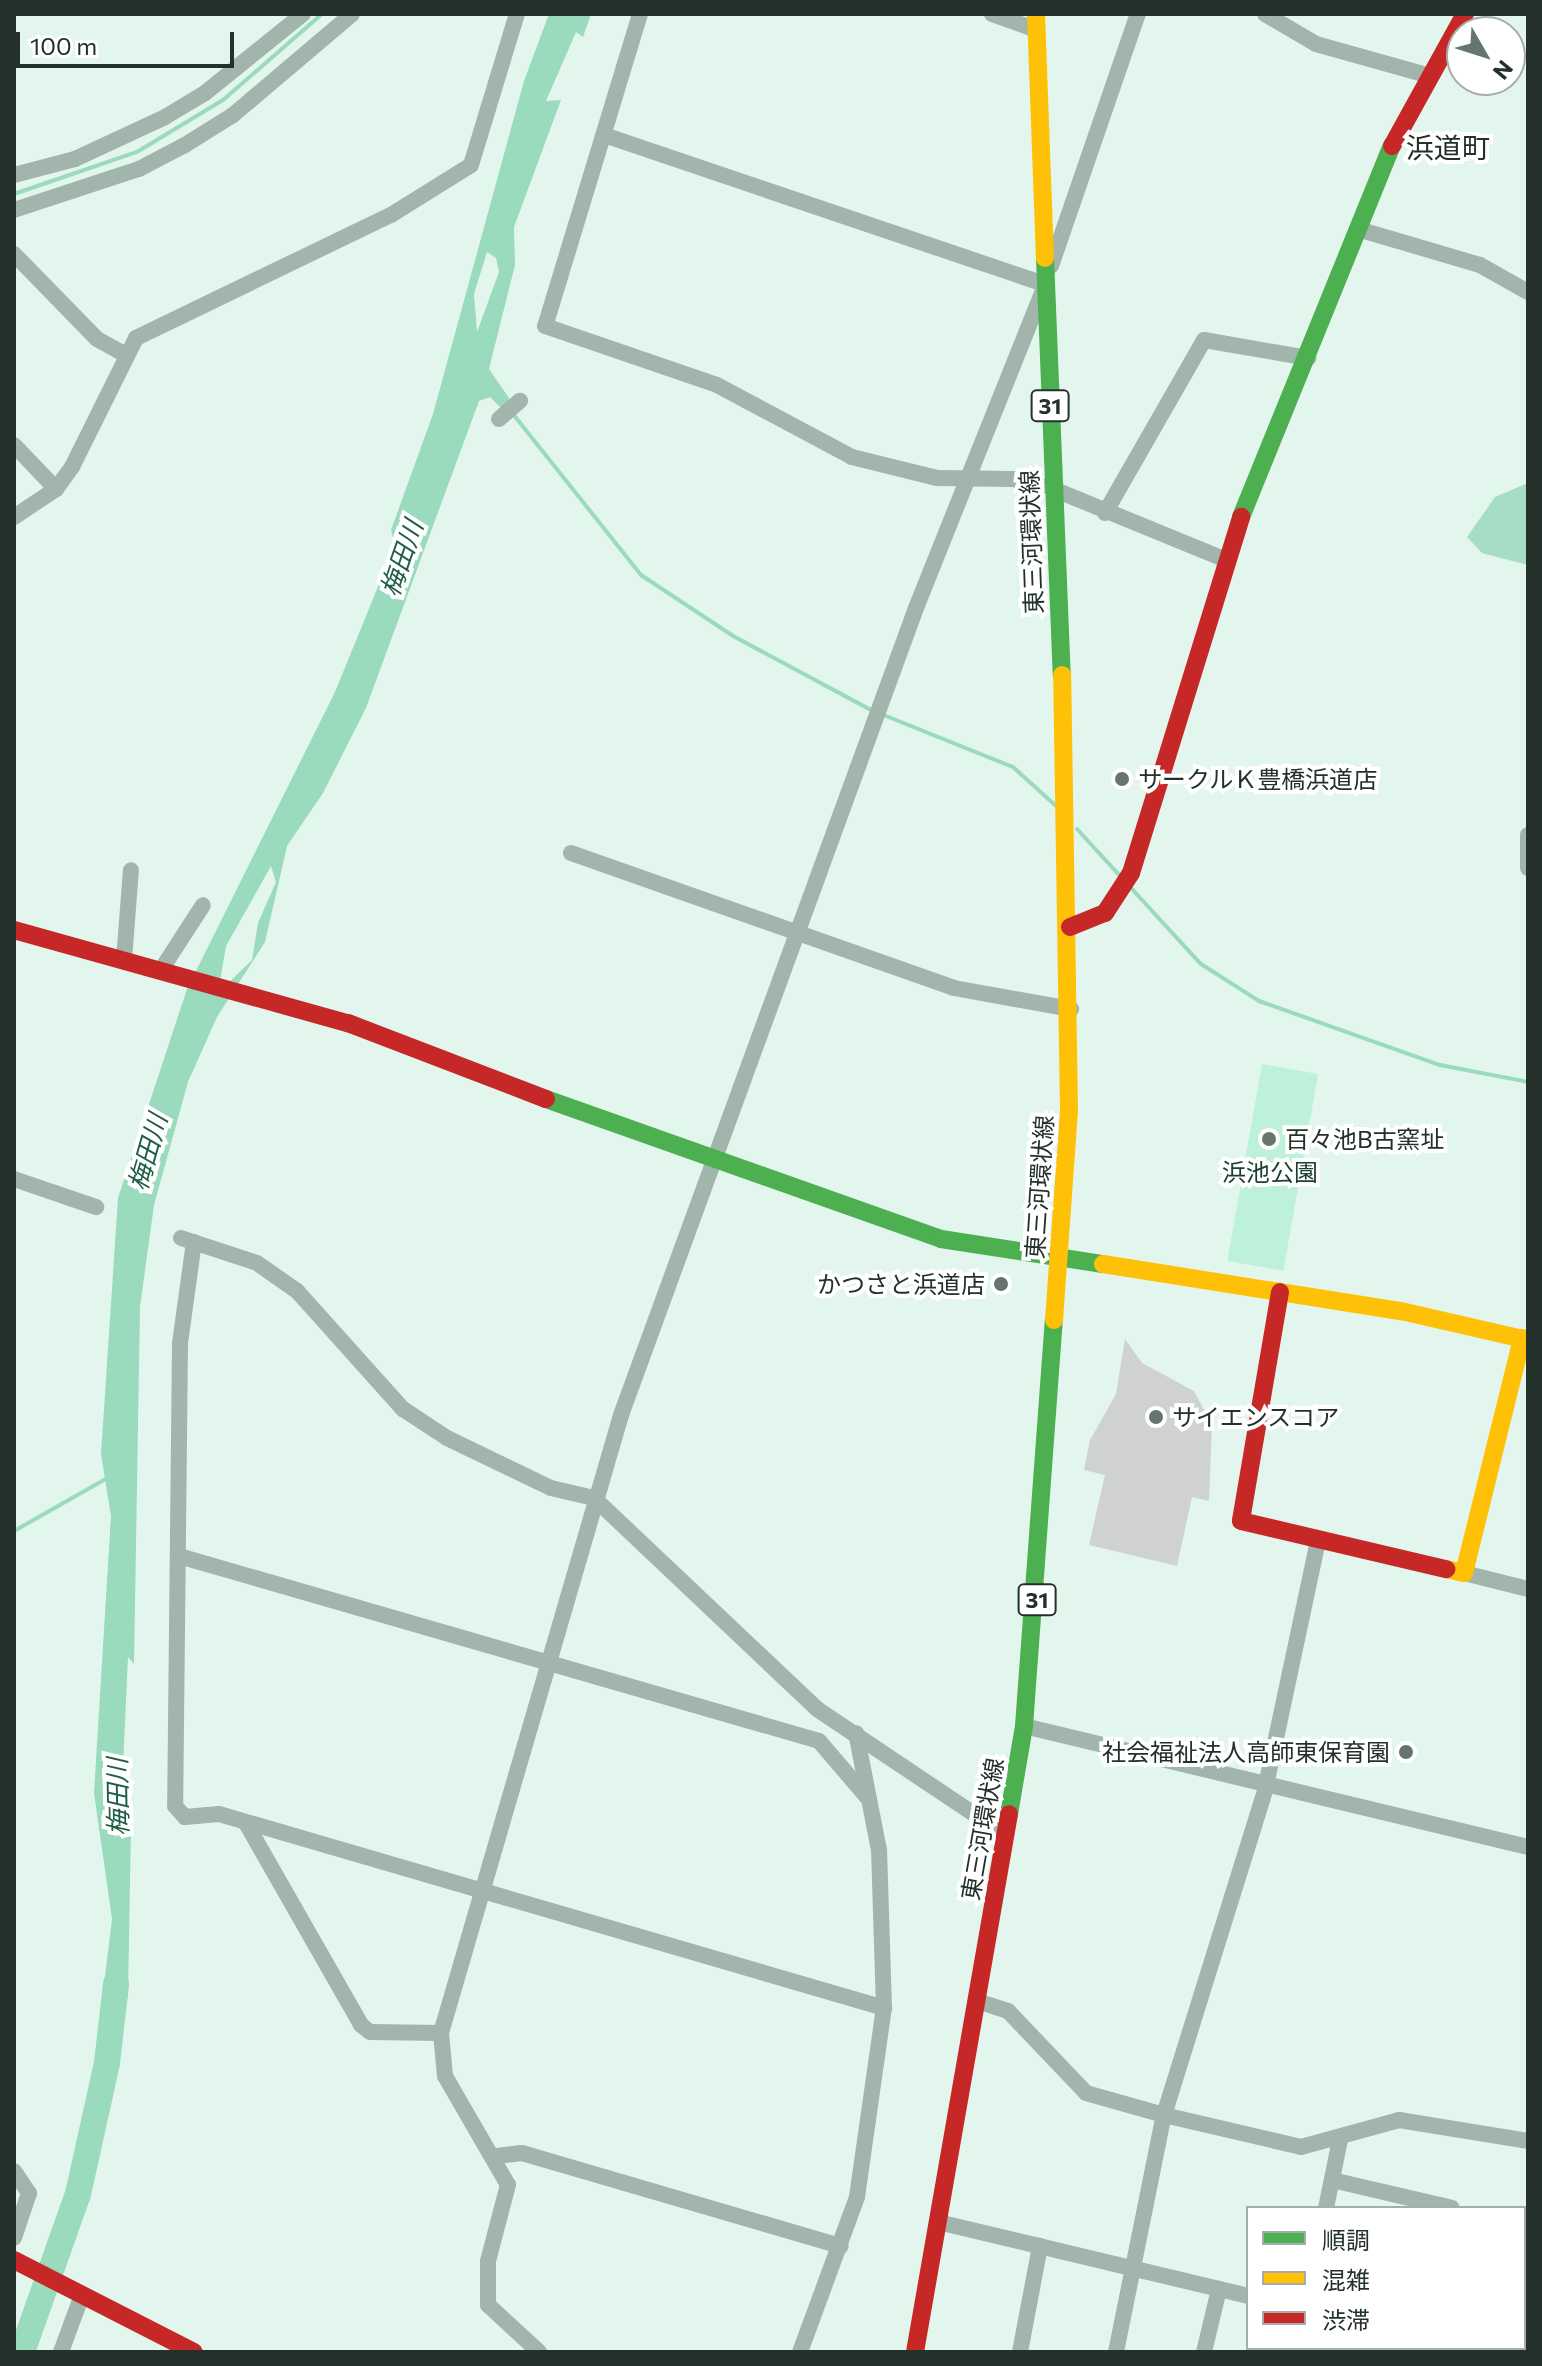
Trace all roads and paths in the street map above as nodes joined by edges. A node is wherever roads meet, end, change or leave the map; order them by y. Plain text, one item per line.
1 (303, 14) edge
2 (352, 14) edge
3 (517, 14) edge
4 (640, 14) edge
5 (992, 14) edge
6 (1138, 14) edge
7 (1265, 14) edge
8 (1465, 14) edge
9 (1036, 22) edge
10 (1427, 75) junction
11 (604, 135) junction
12 (14, 175) edge
13 (14, 210) edge
14 (1361, 230) junction
15 (14, 254) edge
16 (1045, 284) junction
17 (1528, 292) edge
18 (124, 354) junction
19 (1308, 358) junction
20 (520, 401) dead end
21 (499, 419) dead end
22 (14, 445) edge
23 (969, 478) junction
24 (56, 489) junction
25 (1053, 489) junction
26 (1105, 513) junction
27 (14, 517) edge
28 (1224, 559) junction
29 (1528, 835) edge
30 (571, 853) dead end
31 (1528, 868) edge
32 (131, 870) dead end
33 (203, 905) dead end
34 (1070, 927) junction
35 (14, 930) edge
36 (797, 935) junction
37 (124, 960) junction
38 (161, 970) junction
39 (1071, 1009) junction
40 (714, 1163) junction
41 (14, 1179) edge
42 (96, 1207) dead end
43 (1058, 1258) junction
44 (1280, 1292) junction
45 (1525, 1339) edge
46 (594, 1498) junction
47 (1318, 1541) junction
48 (179, 1556) junction
49 (1464, 1573) junction
50 (1528, 1589) edge
51 (548, 1661) junction
52 (1024, 1726) junction
53 (856, 1733) junction
54 (1266, 1780) junction
55 (867, 1797) junction
56 (246, 1823) junction
57 (1005, 1835) junction
58 (1528, 1847) edge
59 (480, 1893) junction
60 (977, 2001) junction
61 (884, 2008) junction
62 (441, 2033) junction
63 (1164, 2115) junction
64 (1340, 2140) junction
65 (1528, 2141) edge
66 (497, 2156) junction
67 (14, 2171) edge
68 (1332, 2180) junction
69 (1326, 2206) edge
70 (1443, 2206) edge
71 (938, 2222) junction
72 (14, 2238) edge
73 (841, 2246) junction
74 (1040, 2246) junction
75 (14, 2260) edge
76 (1133, 2268) junction
77 (1219, 2289) junction
78 (81, 2294) junction
79 (1246, 2296) edge
80 (61, 2352) edge
81 (194, 2352) edge
82 (539, 2352) edge
83 (800, 2352) edge
84 (915, 2352) edge
85 (1020, 2352) edge
86 (1116, 2352) edge
87 (1204, 2352) edge

1 - 12 street
2 - 13 street
3 - 18 street
4 - 11 street
5 - 9 street
6 - 16 street
7 - 10 street
8 - 10 street
9 - 16 street, 東三河環状線 / 31
10 - 14 street
11 - 16 street
11 - 23 street
14 - 17 street
14 - 19 street
15 - 18 street
16 - 23 street
16 - 25 street, 東三河環状線 / 31
18 - 24 street
19 - 26 street
19 - 28 street
20 - 21 street
22 - 24 street
23 - 25 street
23 - 36 street
24 - 27 street
25 - 26 street
25 - 34 street, 東三河環状線 / 31
26 - 28 street
28 - 34 street
29 - 31 street
30 - 36 street
32 - 37 street
33 - 38 street
34 - 39 street, 東三河環状線 / 31
35 - 37 street
36 - 39 street
36 - 40 street
37 - 38 street
38 - 40 street
39 - 43 street, 東三河環状線 / 31
40 - 43 street
40 - 46 street
41 - 42 street
43 - 44 street
43 - 52 street, 東三河環状線 / 31
44 - 45 street
44 - 47 street
45 - 49 street
46 - 48 street
46 - 51 street
46 - 53 street
47 - 49 street
47 - 54 street
48 - 51 street
48 - 56 street
49 - 50 street
51 - 55 street
51 - 59 street
52 - 54 street
52 - 57 street, 東三河環状線 / 31
53 - 55 street
53 - 57 street
54 - 58 street
54 - 63 street
55 - 61 street
56 - 59 street
56 - 62 street
57 - 60 street, 東三河環状線 / 31
59 - 61 street
59 - 62 street
60 - 63 street
60 - 71 street, 東三河環状線 / 31
61 - 73 street
62 - 66 street
63 - 64 street
63 - 76 street
64 - 65 street
64 - 68 street
66 - 73 street
66 - 82 street
67 - 72 street
68 - 69 street
68 - 70 street
71 - 74 street
71 - 84 street, 東三河環状線 / 31
73 - 83 street
74 - 76 street
74 - 85 street
75 - 78 street
76 - 77 street
76 - 86 street
77 - 79 street
77 - 87 street
78 - 80 street
78 - 81 street

